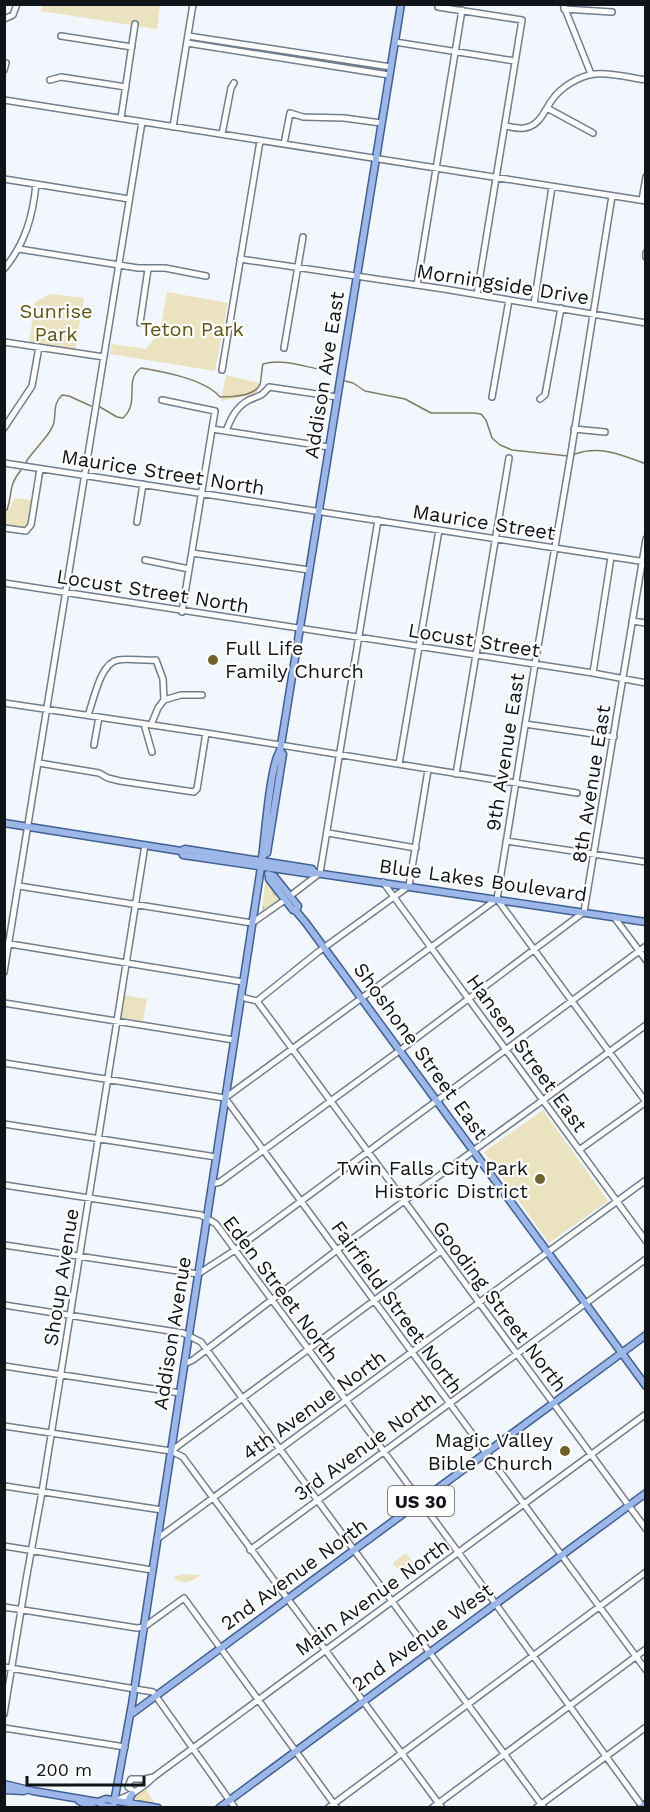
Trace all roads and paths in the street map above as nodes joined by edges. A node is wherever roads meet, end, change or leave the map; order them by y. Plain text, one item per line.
1 (17, 4) edge
2 (193, 4) edge
3 (401, 4) edge
4 (438, 7) dead end
5 (564, 7) edge
6 (462, 10) junction
7 (612, 12) dead end
8 (4, 19) edge
9 (135, 24) dead end
10 (62, 36) dead end
11 (188, 36) junction
12 (395, 42) junction
13 (187, 43) junction
14 (132, 47) junction
15 (455, 51) junction
16 (515, 61) junction
17 (6, 63) edge
18 (390, 67) junction
19 (4, 70) edge
20 (591, 74) junction
21 (389, 75) junction
22 (50, 80) dead end
23 (645, 80) edge
24 (234, 83) dead end
25 (126, 87) junction
26 (4, 100) edge
27 (547, 108) junction
28 (121, 118) junction
29 (142, 122) junction
30 (381, 123) junction
31 (505, 126) junction
32 (173, 127) junction
33 (592, 133) dead end
34 (222, 134) junction
35 (260, 141) junction
36 (284, 144) junction
37 (374, 159) junction
38 (436, 168) junction
39 (645, 177) edge
40 (497, 178) junction
41 (4, 179) edge
42 (36, 184) junction
43 (552, 187) junction
44 (612, 196) junction
45 (129, 199) junction
46 (644, 201) edge
47 (303, 237) dead end
48 (19, 249) junction
49 (240, 259) junction
50 (119, 266) junction
51 (298, 266) junction
52 (4, 269) edge
53 (148, 269) junction
54 (206, 276) dead end
55 (356, 276) junction
56 (417, 285) junction
57 (477, 294) junction
58 (509, 300) junction
59 (534, 304) junction
60 (561, 308) junction
61 (593, 314) junction
62 (140, 323) dead end
63 (645, 323) edge
64 (4, 342) edge
65 (39, 347) junction
66 (284, 348) dead end
67 (104, 357) junction
68 (222, 370) dead end
69 (337, 397) junction
70 (492, 397) dead end
71 (540, 399) dead end
72 (162, 400) dead end
73 (4, 428) edge
74 (212, 429) junction
75 (574, 429) junction
76 (226, 431) junction
77 (605, 432) dead end
78 (329, 447) junction
79 (509, 458) dead end
80 (4, 463) edge
81 (40, 469) junction
82 (85, 476) junction
83 (143, 484) junction
84 (202, 494) junction
85 (318, 511) junction
86 (378, 520) junction
87 (137, 522) dead end
88 (4, 528) edge
89 (439, 530) junction
90 (495, 539) junction
91 (645, 539) edge
92 (554, 548) junction
93 (192, 553) junction
94 (611, 557) junction
95 (145, 560) dead end
96 (644, 561) edge
97 (189, 568) junction
98 (309, 570) junction
99 (4, 583) edge
100 (65, 593) junction
101 (182, 612) junction
102 (632, 621) junction
103 (645, 623) edge
104 (298, 628) junction
105 (359, 637) junction
106 (420, 646) junction
107 (476, 655) junction
108 (535, 664) junction
109 (593, 673) junction
110 (623, 679) junction
111 (645, 683) edge
112 (202, 695) dead end
113 (164, 700) junction
114 (4, 703) edge
115 (48, 709) junction
116 (88, 715) junction
117 (99, 717) junction
118 (525, 724) junction
119 (148, 725) junction
120 (206, 733) junction
121 (614, 737) junction
122 (94, 745) dead end
123 (279, 747) junction
124 (152, 752) dead end
125 (340, 755) junction
126 (39, 763) junction
127 (399, 764) junction
128 (428, 770) junction
129 (456, 774) junction
130 (516, 783) junction
131 (577, 793) dead end
132 (4, 823) edge
133 (29, 827) junction
134 (328, 833) junction
135 (506, 841) junction
136 (145, 845) junction
137 (416, 848) junction
138 (595, 855) junction
139 (262, 861) junction
140 (645, 862) edge
141 (318, 873) junction
142 (383, 882) junction
143 (19, 886) junction
144 (409, 886) junction
145 (394, 897) junction
146 (287, 898) junction
147 (497, 899) junction
148 (135, 904) junction
149 (584, 912) junction
150 (614, 917) junction
151 (4, 919) edge
152 (12, 920) junction
153 (645, 922) edge
154 (252, 923) junction
155 (6, 943) edge
156 (645, 946) edge
157 (324, 948) junction
158 (431, 948) junction
159 (534, 950) junction
160 (639, 951) junction
161 (645, 960) edge
162 (126, 962) junction
163 (4, 972) edge
164 (243, 981) junction
165 (241, 997) junction
166 (362, 999) junction
167 (468, 999) junction
168 (257, 1001) junction
169 (571, 1001) junction
170 (4, 1003) edge
171 (117, 1021) junction
172 (645, 1024) edge
173 (234, 1040) junction
174 (293, 1049) junction
175 (506, 1050) junction
176 (399, 1051) junction
177 (608, 1052) junction
178 (4, 1063) edge
179 (108, 1079) junction
180 (225, 1098) junction
181 (542, 1100) junction
182 (331, 1101) junction
183 (436, 1101) junction
184 (645, 1102) edge
185 (4, 1124) edge
186 (98, 1139) junction
187 (264, 1150) junction
188 (473, 1150) junction
189 (579, 1150) junction
190 (368, 1151) junction
191 (216, 1157) junction
192 (645, 1180) edge
193 (212, 1184) junction
194 (4, 1185) edge
195 (88, 1198) junction
196 (301, 1201) junction
197 (616, 1201) junction
198 (405, 1202) junction
199 (207, 1217) junction
200 (645, 1241) edge
201 (4, 1245) edge
202 (235, 1250) junction
203 (337, 1250) junction
204 (441, 1251) junction
205 (547, 1251) junction
206 (79, 1258) junction
207 (645, 1258) edge
208 (198, 1274) junction
209 (271, 1299) junction
210 (375, 1301) junction
211 (479, 1302) junction
212 (585, 1303) junction
213 (4, 1305) edge
214 (69, 1316) junction
215 (645, 1335) edge
216 (189, 1336) junction
217 (206, 1349) junction
218 (309, 1350) junction
219 (412, 1352) junction
220 (517, 1353) junction
221 (621, 1353) junction
222 (184, 1364) junction
223 (4, 1366) edge
224 (60, 1375) junction
225 (645, 1386) edge
226 (180, 1393) junction
227 (242, 1399) junction
228 (346, 1400) junction
229 (449, 1403) junction
230 (554, 1403) junction
231 (645, 1414) edge
232 (4, 1426) edge
233 (51, 1432) junction
234 (279, 1449) junction
235 (171, 1451) junction
236 (384, 1451) junction
237 (486, 1453) junction
238 (591, 1454) junction
239 (4, 1486) edge
240 (42, 1492) junction
241 (645, 1493) edge
242 (212, 1499) junction
243 (317, 1500) junction
244 (421, 1501) junction
245 (524, 1504) junction
246 (628, 1505) junction
247 (162, 1510) junction
248 (645, 1529) edge
249 (157, 1539) junction
250 (4, 1546) edge
251 (31, 1550) junction
252 (250, 1550) junction
253 (354, 1550) junction
254 (458, 1552) junction
255 (562, 1556) junction
256 (152, 1570) junction
257 (645, 1572) edge
258 (287, 1599) junction
259 (392, 1602) junction
260 (495, 1603) junction
261 (598, 1605) junction
262 (4, 1606) edge
263 (21, 1609) junction
264 (144, 1627) junction
265 (221, 1648) junction
266 (645, 1649) edge
267 (326, 1650) junction
268 (429, 1653) junction
269 (532, 1655) junction
270 (636, 1656) junction
271 (4, 1667) edge
272 (12, 1668) junction
273 (645, 1670) edge
274 (134, 1688) junction
275 (156, 1696) junction
276 (259, 1700) junction
277 (363, 1701) junction
278 (466, 1703) junction
279 (569, 1706) junction
280 (4, 1714) edge
281 (130, 1715) junction
282 (645, 1727) edge
283 (4, 1728) edge
284 (125, 1747) junction
285 (192, 1749) junction
286 (296, 1751) junction
287 (401, 1752) junction
288 (504, 1754) junction
289 (606, 1756) junction
290 (155, 1776) junction
291 (4, 1784) edge
292 (4, 1790) edge
293 (33, 1791) junction
294 (134, 1793) junction
295 (230, 1800) junction
296 (132, 1804) junction
297 (96, 1805) edge
298 (114, 1805) edge
299 (335, 1805) edge
300 (440, 1805) edge
301 (540, 1806) edge
302 (643, 1806) edge
303 (158, 1808) edge
304 (219, 1808) edge
305 (235, 1808) edge
306 (328, 1808) edge
307 (432, 1808) edge

1 - 8 street
2 - 11 street
3 - 12 main road, Addison Ave East
4 - 6 street
5 - 7 street
5 - 20 street
6 - 15 street
6 - 16 street
9 - 14 street
10 - 14 street
11 - 13 street
11 - 18 street
12 - 15 street
12 - 18 main road, Addison Ave East
13 - 21 street
13 - 32 street
14 - 25 street
15 - 16 street
15 - 38 street
16 - 31 street
17 - 19 street
18 - 21 main road, Addison Ave East
20 - 23 street
20 - 27 street
21 - 30 main road, Addison Ave East
22 - 25 street
24 - 34 street
25 - 28 street
26 - 28 street
27 - 31 street
27 - 33 street
28 - 29 street
29 - 32 street
29 - 45 street
30 - 36 street
30 - 37 main road, Addison Ave East
31 - 40 street
32 - 34 street
34 - 35 street
35 - 36 street
35 - 49 street
36 - 37 street
37 - 38 street
37 - 55 main road, Addison Ave East
38 - 40 street
38 - 56 street
39 - 46 street
40 - 43 street
40 - 57 street
41 - 42 street
42 - 45 street
42 - 48 street
43 - 44 street
43 - 59 street
44 - 46 street
44 - 61 street, 9th Avenue East
45 - 50 street
47 - 51 street
48 - 50 street
48 - 52 street
49 - 51 street, Morningside Drive
49 - 68 street
50 - 53 street
50 - 67 street
51 - 55 street, Morningside Drive
51 - 66 street
53 - 54 street
53 - 62 street
55 - 56 street, Morningside Drive
55 - 69 main road, Addison Ave East
56 - 57 street, Morningside Drive
57 - 58 street, Morningside Drive
58 - 59 street, Morningside Drive
58 - 70 street
59 - 60 street, Morningside Drive
60 - 61 street, Morningside Drive
60 - 71 street
61 - 63 street, Morningside Drive
61 - 75 street, 9th Avenue East
64 - 65 street
65 - 67 street
65 - 73 street
67 - 82 street
69 - 76 street
69 - 78 main road, Addison Ave East
72 - 74 street
74 - 76 street
74 - 84 street
75 - 77 street
75 - 92 street, 9th Avenue East
76 - 78 street
78 - 85 main road, Addison Ave East
79 - 90 street
80 - 81 street, Maurice Street North
81 - 82 street, Maurice Street North
81 - 88 street
82 - 83 street, Maurice Street North
82 - 100 street
83 - 84 street, Maurice Street North
83 - 87 street
84 - 85 street, Maurice Street North
84 - 93 street
85 - 86 street, Maurice Street
85 - 98 main road, Addison Ave East
86 - 89 street, Maurice Street
86 - 105 street
89 - 90 street, Maurice Street
89 - 106 street
90 - 92 street, Maurice Street
90 - 107 street
91 - 96 street, 8th Avenue East
92 - 94 street, Maurice Street
92 - 108 street, 9th Avenue East
93 - 97 street
93 - 98 street
94 - 96 street, Maurice Street
94 - 109 street
95 - 97 street
96 - 102 street, 8th Avenue East
97 - 101 street
98 - 104 main road, Addison Ave East
99 - 100 street, Locust Street North
100 - 101 street, Locust Street North
100 - 115 street
101 - 104 street, Locust Street North
102 - 103 street
102 - 110 street, 8th Avenue East
104 - 105 street, Locust Street
104 - 123 main road, Addison Ave East
105 - 106 street, Locust Street
105 - 125 street
106 - 107 street, Locust Street
106 - 127 street
107 - 108 street, Locust Street
107 - 129 street
108 - 109 street, Locust Street
108 - 118 street, 9th Avenue East
109 - 110 street, Locust Street
110 - 111 street, Locust Street
110 - 121 street, 8th Avenue East
112 - 113 street
113 - 116 street
113 - 119 street
114 - 115 street
115 - 116 street
115 - 126 street
116 - 117 street
117 - 119 street
117 - 122 street
118 - 121 street
118 - 130 street, 9th Avenue East
119 - 120 street
119 - 124 street
120 - 123 street
120 - 126 street
121 - 138 street, 8th Avenue East
123 - 125 street
123 - 139 main road, Addison Ave East
125 - 127 street
125 - 134 street
126 - 133 street
127 - 128 street
128 - 129 street
128 - 137 street
129 - 130 street
130 - 131 street
130 - 135 street, 9th Avenue East
132 - 133 main road, Blue Lakes Boulevard
133 - 136 main road, Blue Lakes Boulevard
133 - 143 street
134 - 137 street
134 - 141 street
135 - 138 street
135 - 147 street, 9th Avenue East
136 - 139 main road, Blue Lakes Boulevard
136 - 148 street, Shoup Avenue
137 - 144 street
138 - 140 street
138 - 149 street, 8th Avenue East
139 - 141 main road, Blue Lakes Boulevard
139 - 146 main road, Shoshone Street East
139 - 154 main road, Addison Avenue
141 - 142 main road, Blue Lakes Boulevard
141 - 146 street
142 - 144 main road, Blue Lakes Boulevard
142 - 145 street, Hansen Street East
143 - 148 street
143 - 152 street
144 - 145 street
144 - 147 main road, Blue Lakes Boulevard
145 - 157 street
145 - 158 street, Hansen Street East
146 - 154 street
146 - 157 main road, Shoshone Street East
147 - 149 main road, Blue Lakes Boulevard
147 - 158 street
147 - 159 street
148 - 154 street
148 - 162 street, Shoup Avenue
149 - 150 main road, Blue Lakes Boulevard
149 - 159 street
150 - 153 main road, Blue Lakes Boulevard
150 - 160 street
151 - 152 street
152 - 155 street
154 - 164 main road, Addison Avenue
155 - 162 street
155 - 163 street
156 - 160 street
157 - 166 main road, Shoshone Street East
157 - 168 street
158 - 166 street
158 - 167 street, Hansen Street East
159 - 167 street
159 - 169 street
160 - 161 street
160 - 169 street
162 - 164 street
162 - 171 street, Shoup Avenue
164 - 165 main road, Addison Avenue
165 - 168 street
165 - 173 main road, Addison Avenue
166 - 174 street
166 - 176 main road, Shoshone Street East
167 - 175 street, Hansen Street East
167 - 176 street
168 - 174 street, Gooding Street North
169 - 175 street
169 - 177 street
170 - 171 street
171 - 173 street
171 - 179 street, Shoup Avenue
172 - 177 street
173 - 180 main road, Addison Avenue
174 - 180 street
174 - 182 street, Gooding Street North
175 - 181 street, Hansen Street East
175 - 183 street
176 - 182 street
176 - 183 main road, Shoshone Street East
177 - 181 street
177 - 184 street
178 - 179 street
179 - 180 street
179 - 186 street, Shoup Avenue
180 - 187 street, Fairfield Street North
180 - 191 main road, Addison Avenue
181 - 188 street
181 - 189 street, Hansen Street East
182 - 187 street
182 - 190 street, Gooding Street North
183 - 188 main road, Shoshone Street East
183 - 190 street
184 - 189 street
185 - 186 street
186 - 191 street
186 - 195 street, Shoup Avenue
187 - 193 street
187 - 196 street, Fairfield Street North
188 - 198 street
188 - 205 main road, Shoshone Street East
189 - 197 street, Hansen Street East
190 - 196 street
190 - 198 street, Gooding Street North
191 - 193 main road, Addison Avenue
192 - 197 street, 4th Avenue North
193 - 199 main road, Addison Avenue
194 - 195 street
195 - 199 street
195 - 206 street, Shoup Avenue
196 - 202 street
196 - 203 street, Fairfield Street North
197 - 200 street, Hansen Street East
197 - 205 street, 4th Avenue North
198 - 203 street
198 - 204 street, Gooding Street North
199 - 202 street, Eden Street North
199 - 208 main road, Addison Avenue
201 - 206 street
202 - 208 street
202 - 209 street, Eden Street North
203 - 209 street
203 - 210 street, Fairfield Street North
204 - 210 street
204 - 211 street, Gooding Street North
205 - 211 street, 4th Avenue North
205 - 212 main road, Shoshone Street East
206 - 208 street
206 - 214 street, Shoup Avenue
207 - 212 street, 3rd Avenue North
208 - 216 main road, Addison Avenue
209 - 217 street
209 - 218 street, Eden Street North
210 - 218 street
210 - 219 street, Fairfield Street North
211 - 219 street, 4th Avenue North
211 - 220 street, Gooding Street North
212 - 220 street, 3rd Avenue North
212 - 221 main road, Shoshone Street East
213 - 214 street
214 - 216 street
214 - 224 street, Shoup Avenue
215 - 221 main road, US 30
216 - 217 street
216 - 222 main road, Addison Avenue
217 - 222 street
217 - 227 street
218 - 227 street
218 - 228 street, Eden Street North
219 - 228 street, 4th Avenue North
219 - 229 street, Fairfield Street North
220 - 229 street, 3rd Avenue North
220 - 230 street, Gooding Street North
221 - 225 main road, Shoshone Street East
221 - 230 main road, 2nd Avenue North / US 30
222 - 226 main road, Addison Avenue
223 - 224 street
224 - 226 street
224 - 233 street, Shoup Avenue
226 - 235 main road, Addison Avenue
227 - 234 street
227 - 235 street
228 - 234 street, 4th Avenue North
228 - 236 street, Eden Street North
229 - 236 street, 3rd Avenue North
229 - 237 street, Fairfield Street North
230 - 237 main road, 2nd Avenue North / US 30
230 - 238 street, Gooding Street North
231 - 238 street, Main Avenue North
232 - 233 street
233 - 235 street
233 - 240 street, Shoup Avenue
234 - 242 street, 4th Avenue North
234 - 243 street
235 - 242 street
235 - 247 main road, Addison Avenue
236 - 243 street, 3rd Avenue North
236 - 244 street, Eden Street North
237 - 244 main road, 2nd Avenue North / US 30
237 - 245 street, Fairfield Street North
238 - 245 street, Main Avenue North
238 - 246 street, Gooding Street North
239 - 240 street
240 - 247 street
240 - 251 street, Shoup Avenue
241 - 246 main road, 2nd Avenue West
242 - 249 street, 4th Avenue North
242 - 252 street
243 - 252 street, 3rd Avenue North
243 - 253 street
244 - 253 main road, 2nd Avenue North / US 30
244 - 254 street, Eden Street North
245 - 254 street, Main Avenue North
245 - 255 street, Fairfield Street North
246 - 248 street, Gooding Street North
246 - 255 main road, 2nd Avenue West
247 - 249 main road, Addison Avenue
249 - 256 main road, Addison Avenue
250 - 251 street
251 - 256 street
251 - 263 street, Shoup Avenue
252 - 258 street
253 - 258 main road, 2nd Avenue North / US 30
253 - 259 street
254 - 259 street, Main Avenue North
254 - 260 street, Eden Street North
255 - 260 main road, 2nd Avenue West
255 - 261 street, Fairfield Street North
256 - 264 main road, Addison Avenue
257 - 261 street
258 - 265 main road, 2nd Avenue North / US 30
258 - 267 street
259 - 267 street, Main Avenue North
259 - 268 street
260 - 268 main road, 2nd Avenue West
260 - 269 street, Eden Street North
261 - 269 street
261 - 270 street, Fairfield Street North
262 - 263 street
263 - 264 street
263 - 272 street, Shoup Avenue
264 - 265 street
264 - 274 main road, Addison Avenue
265 - 275 main road, 2nd Avenue North / US 30
265 - 276 street
266 - 270 street
267 - 276 street, Main Avenue North
267 - 277 street
268 - 277 main road, 2nd Avenue West
268 - 278 street
269 - 278 street
269 - 279 street, Eden Street North
270 - 273 street, Fairfield Street North
270 - 279 street
271 - 272 street
272 - 274 street
272 - 280 street, Shoup Avenue
274 - 275 street
274 - 281 main road, Addison Avenue
275 - 281 main road, 2nd Avenue North / US 30
275 - 285 street
276 - 285 street, Main Avenue North
276 - 286 street
277 - 286 main road, 2nd Avenue West
277 - 287 street
278 - 287 street
278 - 288 street
279 - 288 street
279 - 289 street, Eden Street North
281 - 284 main road, Addison Avenue
282 - 289 street
283 - 284 street
284 - 298 main road, Addison Avenue
285 - 290 street, Main Avenue North
285 - 295 street
286 - 295 main road, 2nd Avenue West
286 - 299 street
287 - 299 street
287 - 300 street
288 - 300 street
288 - 301 street
289 - 301 street
289 - 302 street, Eden Street North
290 - 294 street, Main Avenue North
290 - 294 street
291 - 293 main road
292 - 293 main road
293 - 297 main road
294 - 296 main road
294 - 298 street, Main Avenue North
295 - 304 main road, 2nd Avenue West
295 - 305 street
296 - 298 main road
296 - 303 main road
297 - 298 main road
299 - 306 street
300 - 307 street

